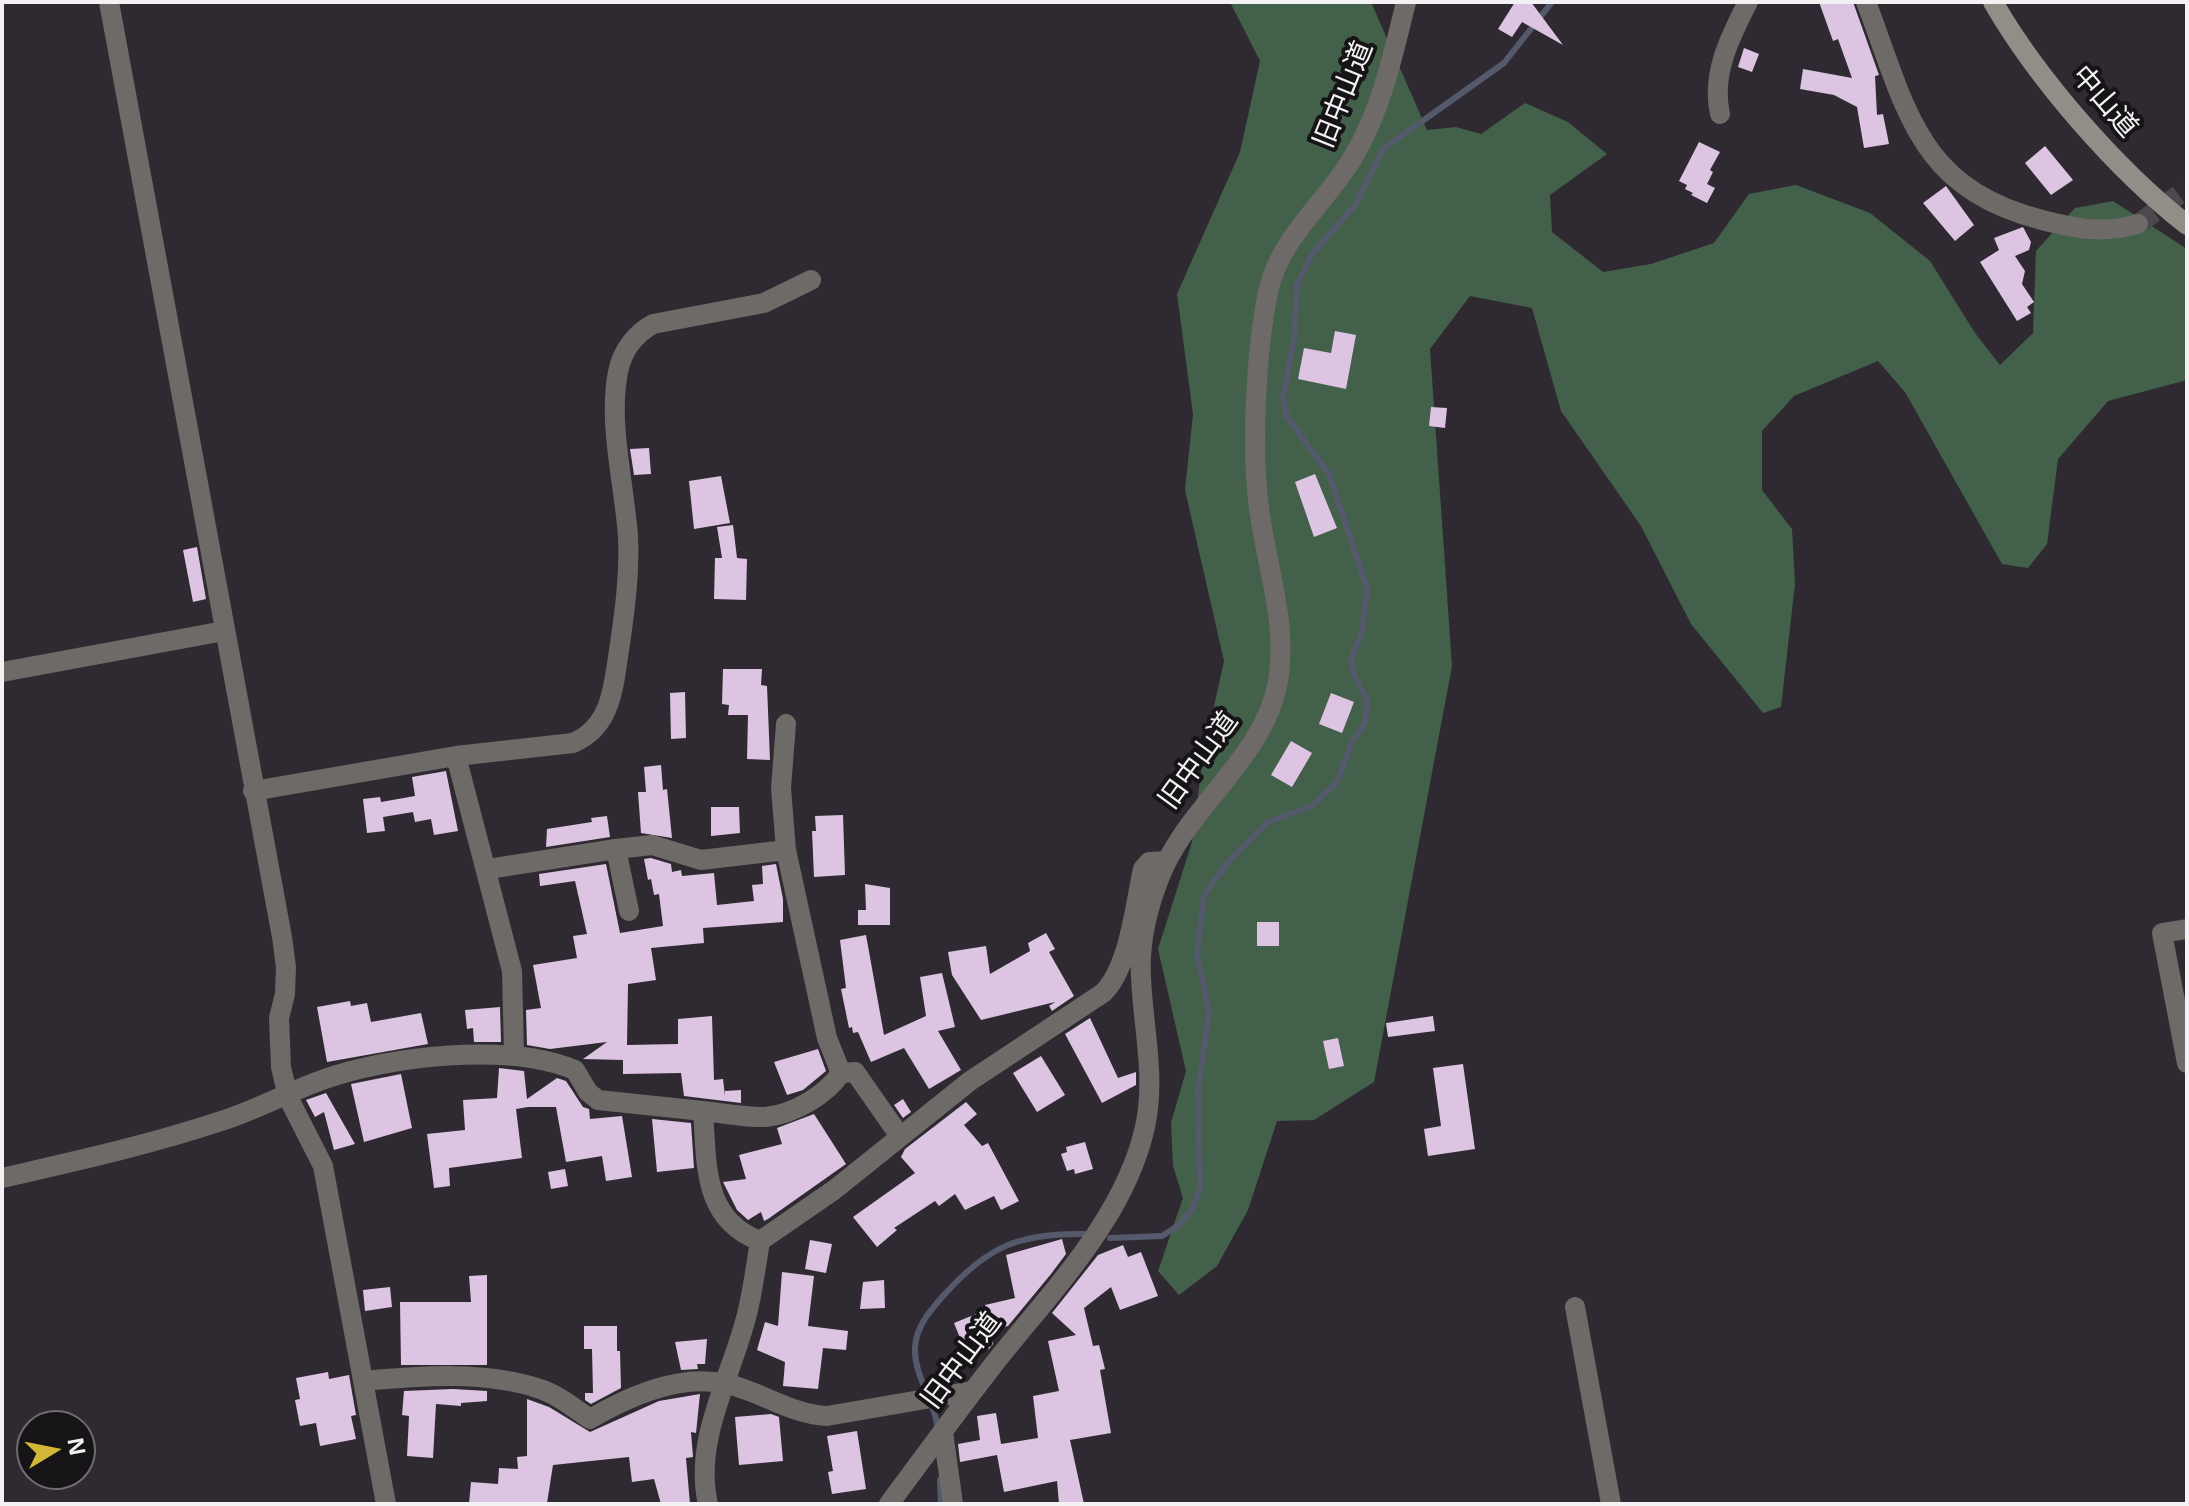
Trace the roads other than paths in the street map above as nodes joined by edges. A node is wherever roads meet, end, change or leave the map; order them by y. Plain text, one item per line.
1 (109, 2) edge
2 (1406, 2) edge
3 (1748, 2) edge
4 (1866, 2) edge
5 (1993, 2) edge
6 (1720, 114) dead end
7 (2138, 224) tunnel mouth
8 (2187, 225) edge
9 (811, 280) dead end
10 (224, 631) junction
11 (2, 672) edge
12 (786, 724) dead end
13 (456, 756) junction
14 (253, 791) junction
15 (616, 849) junction
16 (786, 850) junction
17 (1166, 861) junction
18 (488, 869) junction
19 (629, 911) dead end
20 (2187, 929) edge
21 (514, 1055) junction
22 (2187, 1063) edge
23 (841, 1073) junction
24 (288, 1097) junction
25 (703, 1111) junction
26 (899, 1135) junction
27 (2, 1178) edge
28 (760, 1241) junction
29 (1575, 1307) dead end
30 (363, 1381) junction
31 (725, 1384) junction
32 (972, 1391) junction
33 (943, 1432) junction
34 (386, 1504) edge
35 (708, 1504) edge
36 (889, 1504) edge
37 (953, 1504) edge
38 (1611, 1504) edge

1 - 10 street
2 - 17 street, 旧中山道
3 - 6 street
4 - 7 street
5 - 8 street, 中山道
9 - 13 street
10 - 11 street
10 - 14 street
12 - 16 street
13 - 14 street
13 - 18 street
14 - 24 street
15 - 16 street
15 - 18 street
15 - 19 street
16 - 23 street
17 - 26 street
17 - 32 street, 旧中山道
18 - 21 street
20 - 22 street
21 - 24 street
21 - 25 street
23 - 25 street
23 - 26 street
24 - 27 street
24 - 30 street
25 - 28 street
26 - 28 street
28 - 31 street
29 - 38 street
30 - 31 street
30 - 34 street
31 - 32 street
31 - 35 street
32 - 33 street, 旧中山道
33 - 36 street, 旧中山道
33 - 37 street

